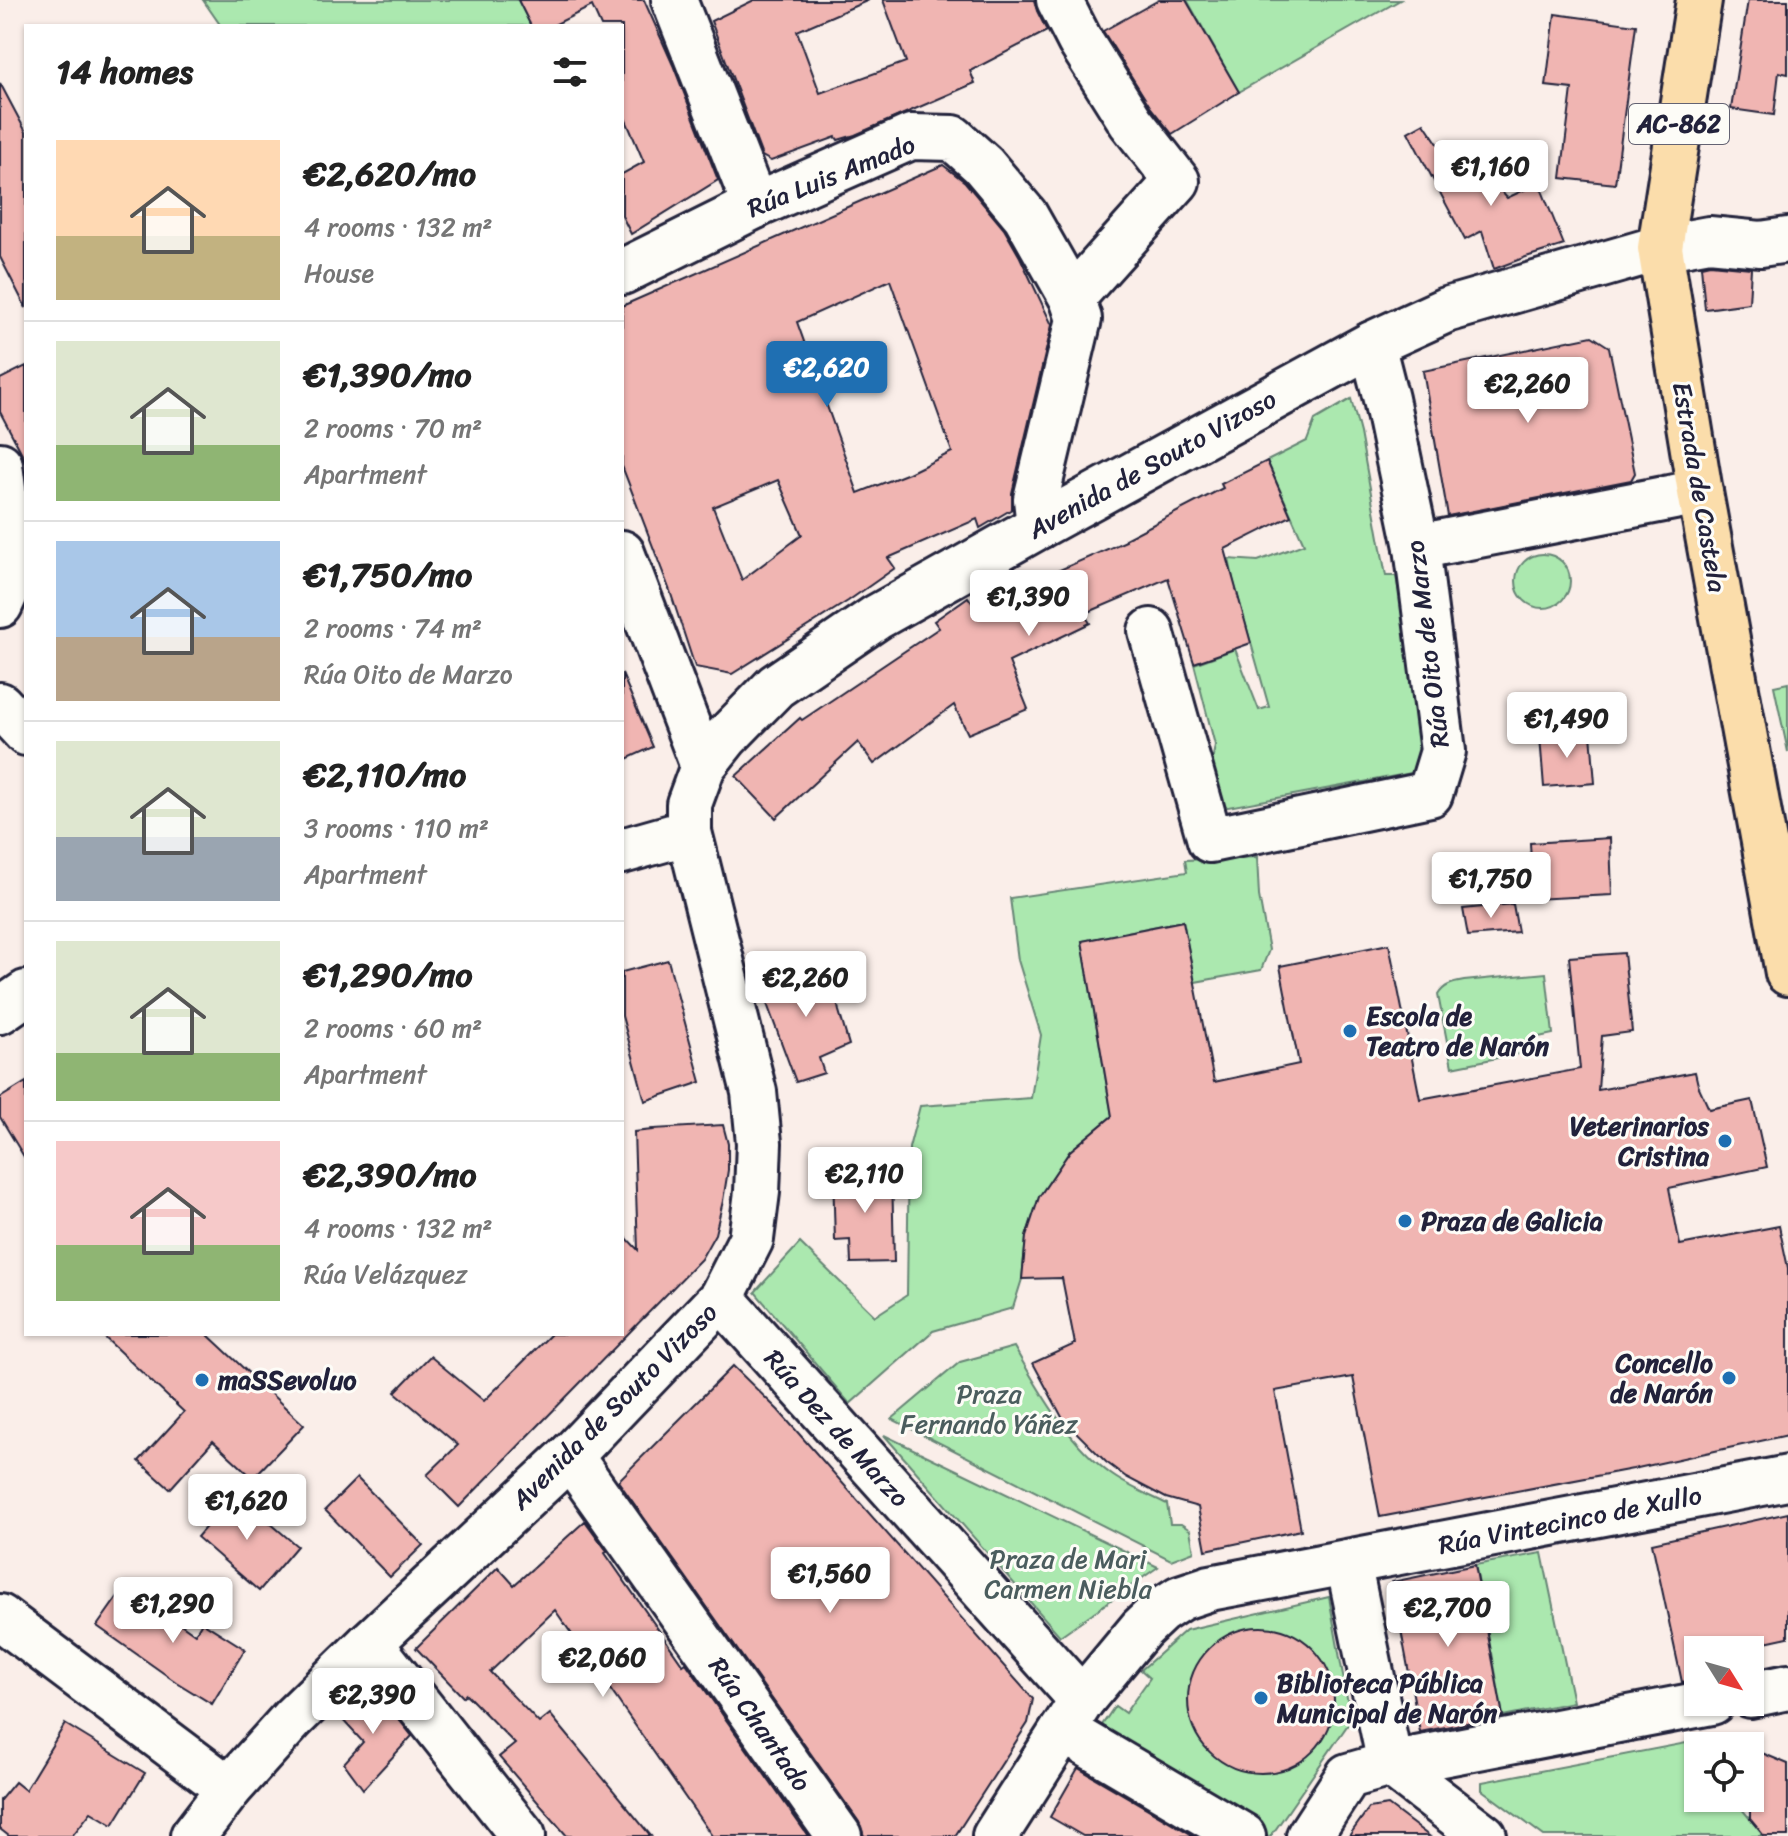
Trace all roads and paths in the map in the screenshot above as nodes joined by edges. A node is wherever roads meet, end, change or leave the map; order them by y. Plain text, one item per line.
1 (1059, 0) edge
2 (1699, 0) edge
3 (684, 3) edge
4 (755, 206) junction
5 (1788, 240) edge
6 (1660, 248) junction
7 (624, 271) edge
8 (1072, 298) junction
9 (1372, 344) junction
10 (0, 465) edge
11 (1700, 492) junction
12 (1039, 526) junction
13 (1417, 547) junction
14 (624, 558) edge
15 (13, 582) edge
16 (1151, 631) dead end
17 (0, 705) edge
18 (24, 731) edge
19 (703, 766) junction
20 (689, 832) junction
21 (624, 850) edge
22 (1788, 973) edge
23 (24, 994) edge
24 (0, 1011) edge
25 (721, 1298) junction
26 (570, 1456) junction
27 (1788, 1478) edge
28 (1348, 1562) junction
29 (0, 1617) edge
30 (370, 1643) junction
31 (1788, 1687) edge
32 (1764, 1692) edge
33 (1684, 1707) edge
34 (1073, 1715) junction
35 (1390, 1764) junction
36 (229, 1789) junction
37 (1010, 1831) edge
38 (193, 1836) edge
39 (523, 1836) edge
40 (839, 1836) edge
41 (1243, 1836) edge
42 (1309, 1836) edge
43 (1484, 1836) edge

1 - 8 street
2 - 6 main road, Estrada de Castela / AC-862
3 - 4 street
4 - 7 street, Rúa Luis Amado
4 - 8 street, Rúa Luis Amado
5 - 6 street, Avenida de Souto Vizoso
6 - 9 street, Avenida de Souto Vizoso
6 - 11 main road, Estrada de Castela / AC-862
8 - 12 street, Rúa Luis Amado
9 - 12 street, Avenida de Souto Vizoso
9 - 13 street, Rúa Oito de Marzo
10 - 15 street
11 - 13 street
11 - 22 main road, Estrada de Castela / AC-862
12 - 19 street, Avenida de Souto Vizoso
13 - 16 street, Rúa Oito de Marzo
14 - 19 street
17 - 18 street
19 - 20 street, Avenida de Souto Vizoso
20 - 21 street
20 - 25 street, Avenida de Souto Vizoso
23 - 24 street
25 - 26 street, Avenida de Souto Vizoso
25 - 34 street, Rúa Dez de Marzo
26 - 30 street, Avenida de Souto Vizoso
26 - 40 street, Rúa Chantado
27 - 28 street, Rúa Vintecinco de Xullo
28 - 34 street, Rúa Vintecinco de Xullo
28 - 35 street
29 - 36 street
30 - 36 street, Avenida de Souto Vizoso
30 - 39 street
31 - 32 street
33 - 35 street
34 - 37 street, Rúa Vintecinco de Xullo
34 - 41 street, Rúa Dez de Marzo
35 - 42 street
35 - 43 street
36 - 38 street, Avenida de Souto Vizoso

